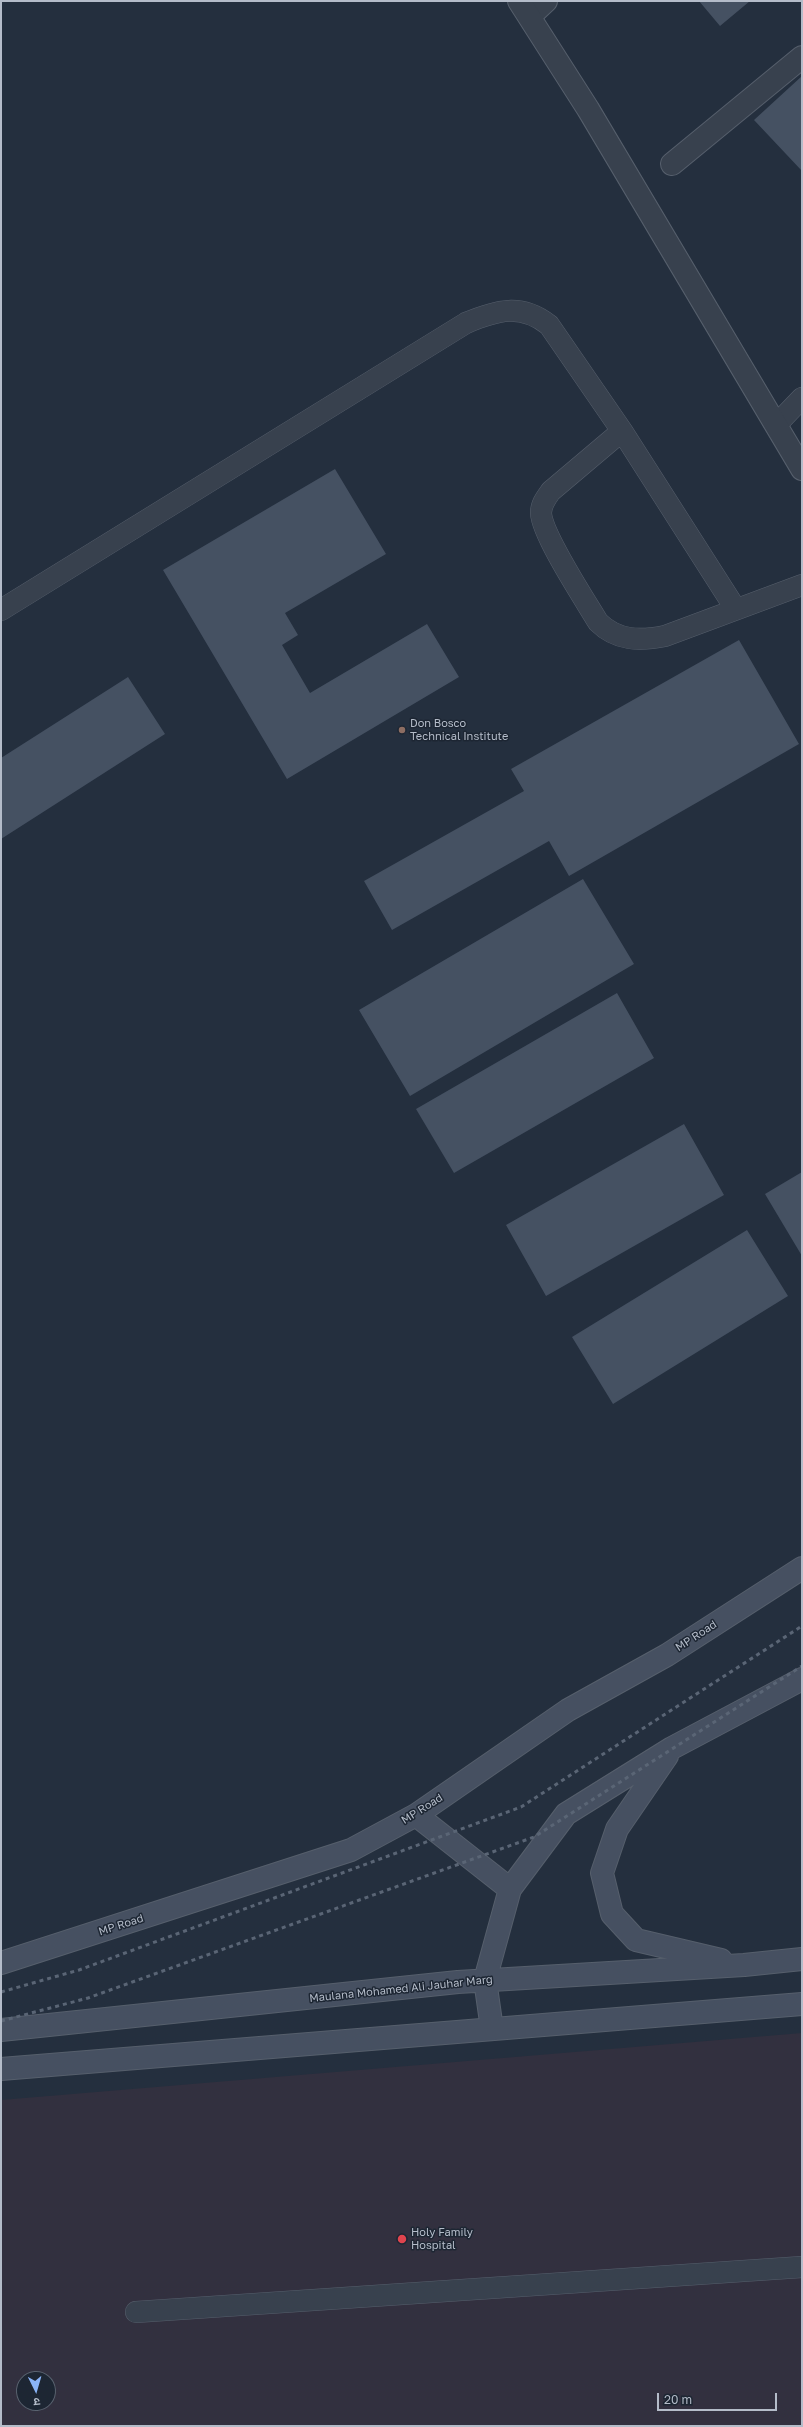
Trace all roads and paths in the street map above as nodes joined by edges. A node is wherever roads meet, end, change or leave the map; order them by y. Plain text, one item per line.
1 (546, 1) edge
2 (524, 9) edge
3 (802, 57) edge
4 (672, 164) dead end
5 (802, 398) edge
6 (776, 425) junction
7 (622, 431) junction
8 (802, 469) edge
9 (802, 585) edge
10 (736, 608) junction
11 (1, 610) edge
12 (802, 1568) edge
13 (802, 1679) edge
14 (672, 1748) junction
15 (416, 1815) junction
16 (510, 1889) junction
17 (802, 1959) edge
18 (1, 1963) edge
19 (744, 1965) junction
20 (485, 1980) junction
21 (802, 2004) edge
22 (492, 2029) junction
23 (1, 2030) edge
24 (1, 2069) edge
25 (802, 2267) edge
26 (136, 2312) dead end

1 - 2 street
2 - 6 street
3 - 4 street
5 - 6 lane
6 - 8 street
7 - 10 lane
7 - 10 lane
7 - 11 lane
9 - 10 lane
12 - 15 main road, MP Road
13 - 14 main road
14 - 16 main road
14 - 19 main road
15 - 16 main road
15 - 18 main road, MP Road
16 - 20 main road
17 - 19 main road, Maulana Mohamed Ali Jauhar Marg
19 - 20 main road, Maulana Mohamed Ali Jauhar Marg
20 - 22 main road
20 - 23 main road, Maulana Mohamed Ali Jauhar Marg
21 - 22 main road
22 - 24 main road
25 - 26 lane

